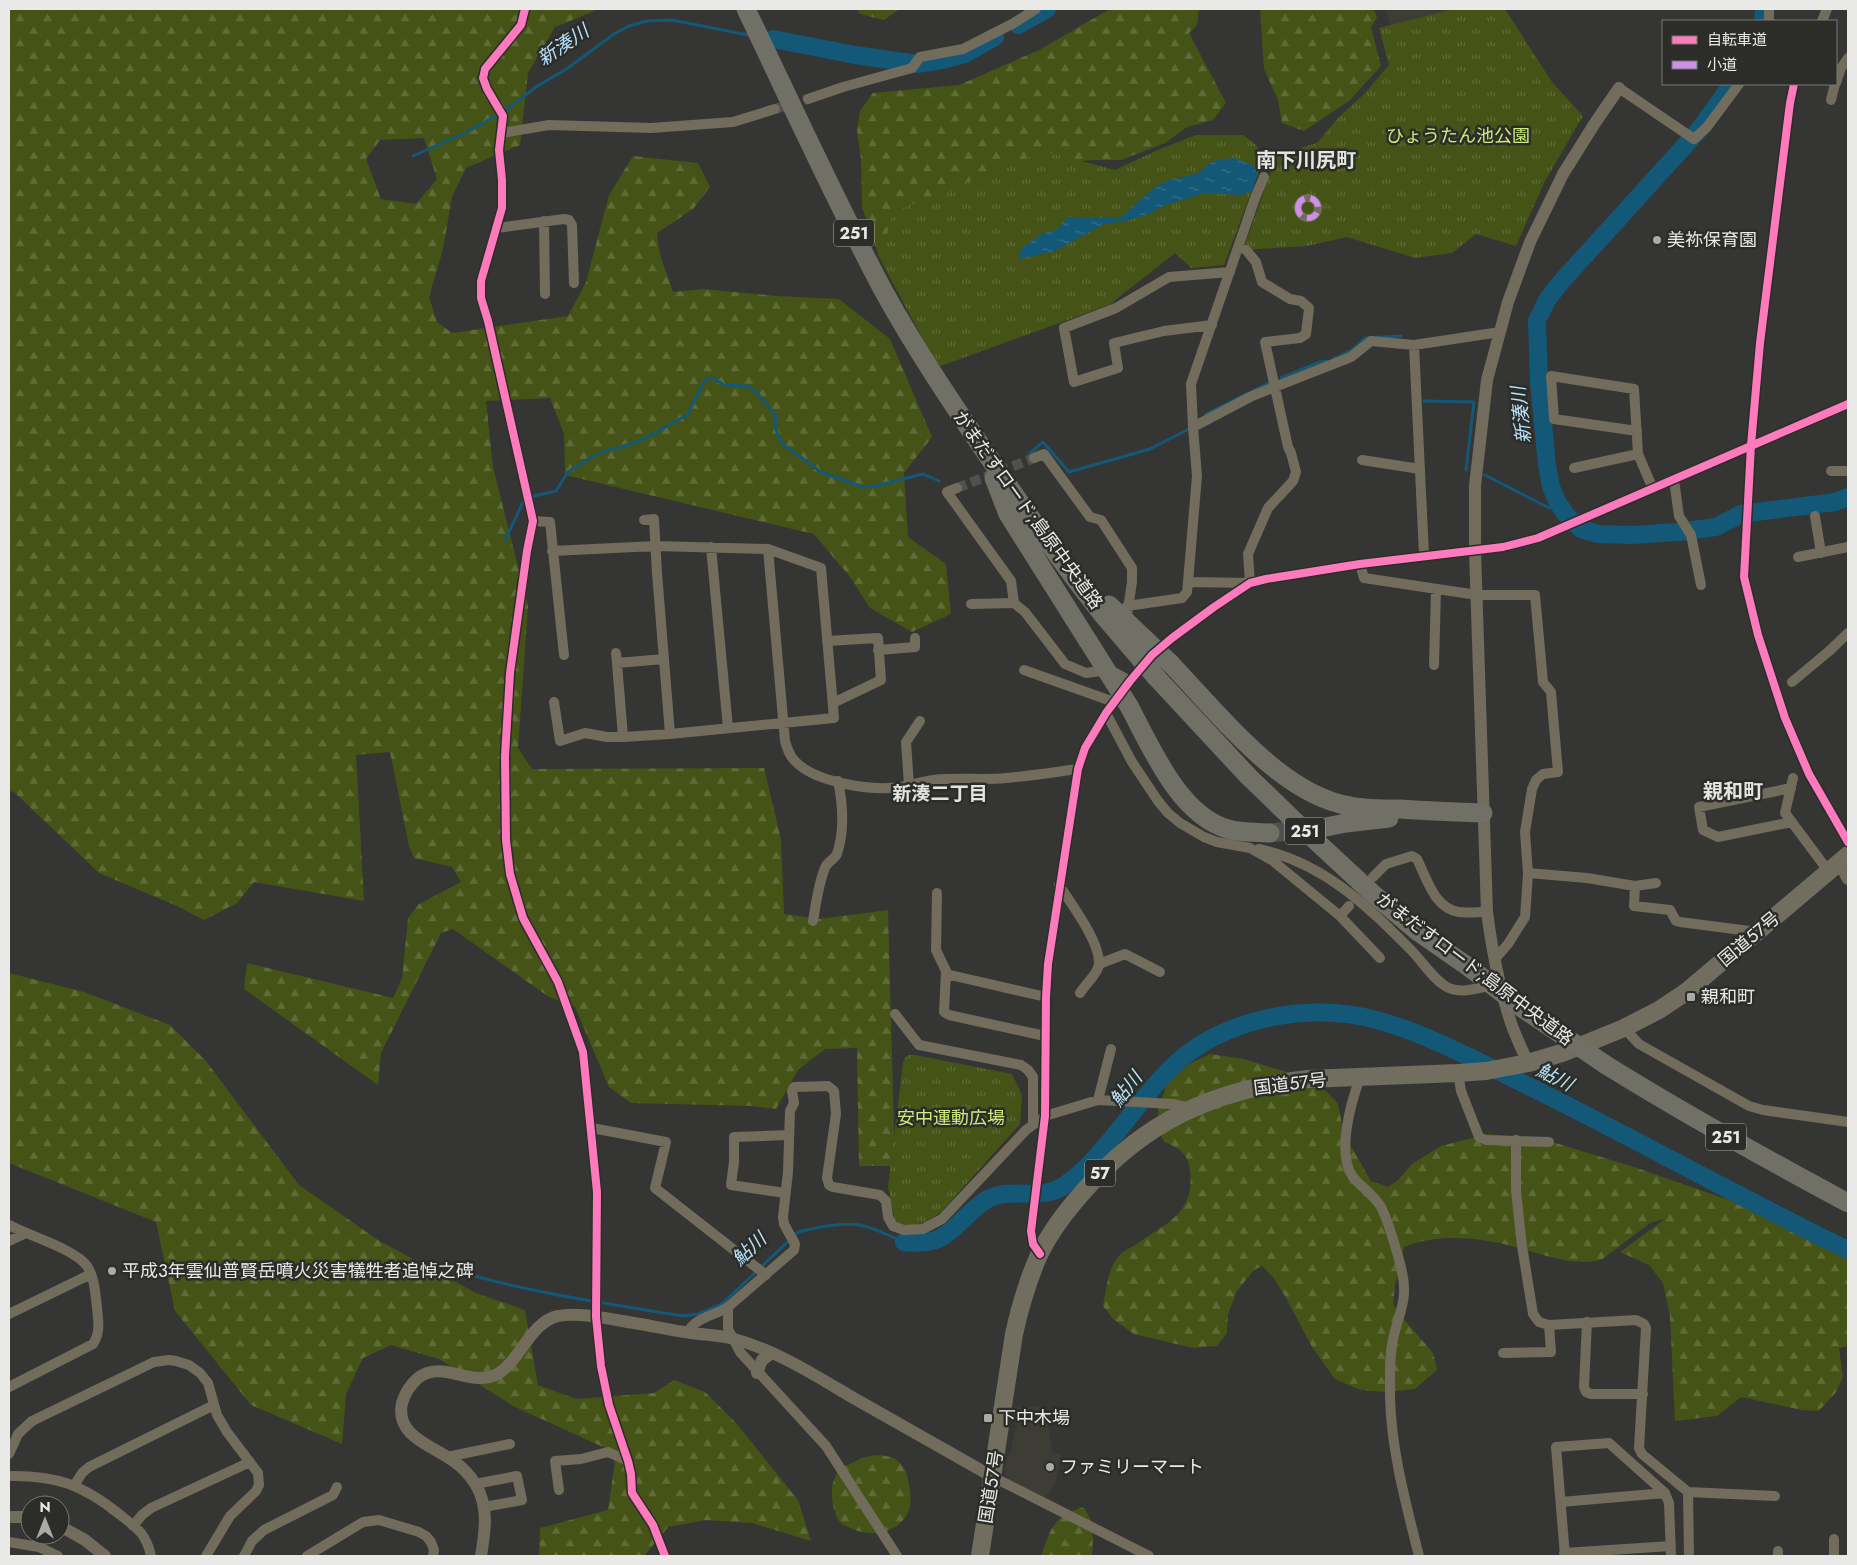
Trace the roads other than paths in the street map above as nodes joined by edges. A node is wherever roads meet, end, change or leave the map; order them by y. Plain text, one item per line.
1 (525, 9) edge
2 (746, 9) edge
3 (1036, 9) edge
4 (1848, 58) edge
5 (1837, 60) edge
6 (1841, 68) junction
7 (1837, 80) edge
8 (1737, 85) edge
9 (1835, 85) edge
10 (1619, 88) joint
11 (808, 99) tunnel mouth
12 (1831, 100) dead end
13 (775, 109) tunnel mouth
14 (502, 133) junction
15 (1264, 177) dead end
16 (544, 221) junction
17 (497, 228) junction
18 (1246, 250) dead end
19 (1230, 272) junction
20 (574, 283) dead end
21 (545, 294) dead end
22 (1212, 325) junction
23 (1500, 332) junction
24 (1414, 345) junction
25 (1275, 387) junction
26 (1848, 404) edge
27 (1193, 427) junction
28 (1637, 431) junction
29 (982, 447) junction
30 (1638, 454) junction
31 (1034, 458) tunnel mouth
32 (1362, 460) dead end
33 (1574, 468) dead end
34 (1420, 469) junction
35 (1848, 470) edge
36 (1831, 471) dead end
37 (1674, 480) junction
38 (956, 488) dead end
39 (1654, 489) junction
40 (1814, 516) dead end
41 (644, 520) dead end
42 (533, 521) junction
43 (656, 546) junction
44 (1848, 546) edge
45 (712, 547) junction
46 (768, 549) junction
47 (1475, 550) junction
48 (552, 551) junction
49 (1822, 553) junction
50 (1424, 555) junction
51 (1798, 557) dead end
52 (1360, 564) junction
53 (1188, 582) junction
54 (1250, 584) junction
55 (1701, 585) dead end
56 (1436, 589) junction
57 (1477, 595) junction
58 (1014, 603) junction
59 (971, 604) dead end
60 (1113, 608) junction
61 (1848, 633) edge
62 (915, 638) dead end
63 (827, 641) junction
64 (878, 650) junction
65 (564, 655) dead end
66 (1152, 655) junction
67 (664, 659) junction
68 (1434, 665) dead end
69 (1024, 670) dead end
70 (1130, 681) junction
71 (1792, 682) dead end
72 (554, 702) dead end
73 (833, 703) junction
74 (1121, 704) junction
75 (1106, 713) junction
76 (920, 721) dead end
77 (782, 723) junction
78 (728, 728) junction
79 (670, 734) junction
80 (623, 738) junction
81 (1078, 768) junction
82 (838, 781) junction
83 (909, 785) junction
84 (1462, 812) junction
85 (1483, 813) junction
86 (1792, 822) junction
87 (1321, 828) tunnel mouth
88 (1270, 833) tunnel mouth
89 (1250, 848) junction
90 (1839, 863) edge
91 (1528, 873) junction
92 (1374, 877) dead end
93 (1848, 879) edge
94 (1656, 883) dead end
95 (1059, 885) junction
96 (1635, 886) junction
97 (937, 893) dead end
98 (1349, 906) dead end
99 (1487, 912) junction
100 (1340, 916) junction
101 (814, 921) dead end
102 (1757, 932) junction
103 (1380, 958) dead end
104 (1494, 960) junction
105 (1099, 964) junction
106 (1160, 972) dead end
107 (946, 974) junction
108 (1499, 984) junction
109 (1080, 993) dead end
110 (1046, 997) junction
111 (894, 1014) dead end
112 (1624, 1028) junction
113 (1045, 1036) junction
114 (1111, 1049) dead end
115 (1528, 1063) junction
116 (1458, 1073) junction
117 (1360, 1078) junction
118 (1098, 1100) junction
119 (1192, 1108) junction
120 (1045, 1116) junction
121 (1848, 1122) edge
122 (1033, 1125) junction
123 (592, 1128) junction
124 (789, 1135) junction
125 (1516, 1140) junction
126 (1549, 1142) dead end
127 (786, 1193) junction
128 (1848, 1203) edge
129 (9, 1226) edge
130 (24, 1234) junction
131 (9, 1241) edge
132 (1040, 1254) junction
133 (762, 1272) junction
134 (91, 1274) junction
135 (728, 1307) junction
136 (596, 1312) junction
137 (9, 1314) edge
138 (1587, 1322) junction
139 (1550, 1325) junction
140 (688, 1332) junction
141 (732, 1338) junction
142 (772, 1353) junction
143 (1503, 1353) dead end
144 (757, 1372) junction
145 (9, 1388) edge
146 (1643, 1394) junction
147 (214, 1405) junction
148 (510, 1444) dead end
149 (9, 1454) edge
150 (447, 1457) junction
151 (628, 1461) junction
152 (250, 1462) junction
153 (9, 1476) edge
154 (993, 1477) junction
155 (475, 1484) junction
156 (74, 1486) junction
157 (337, 1487) dead end
158 (559, 1490) dead end
159 (1688, 1492) junction
160 (1665, 1493) junction
161 (1775, 1496) dead end
162 (1561, 1502) junction
163 (484, 1507) junction
164 (134, 1526) junction
165 (70, 1532) edge
166 (1834, 1539) dead end
167 (9, 1542) edge
168 (1671, 1551) edge
169 (1564, 1555) edge
170 (58, 1556) edge
171 (105, 1556) edge
172 (151, 1556) edge
173 (206, 1556) edge
174 (244, 1556) edge
175 (307, 1556) edge
176 (433, 1556) edge
177 (481, 1556) edge
178 (665, 1556) edge
179 (897, 1556) edge
180 (980, 1556) edge
181 (1149, 1556) edge
182 (1419, 1556) edge
183 (1689, 1556) edge
184 (1834, 1556) edge

1 - 14 street
2 - 29 highway, がまだすロード;島原中央道路 / 251
3 - 11 street
4 - 6 street
5 - 6 street
6 - 7 street
8 - 10 street
9 - 12 street
10 - 23 street
13 - 14 street
14 - 17 street
15 - 19 street
16 - 17 street
16 - 20 street
16 - 21 street
17 - 42 street
18 - 25 street
19 - 22 street
19 - 22 street
22 - 27 street
23 - 24 street
23 - 47 street
24 - 25 street
24 - 34 street
25 - 27 street
25 - 54 street
26 - 37 street
27 - 53 street
28 - 28 street
28 - 30 street
29 - 60 highway, がまだすロード;島原中央道路 / 251
29 - 74 highway, bridge
30 - 33 street
30 - 39 street
31 - 60 street
32 - 34 street
34 - 50 street
35 - 36 street
37 - 39 street
37 - 55 street
38 - 58 street
39 - 47 street
40 - 49 street
41 - 43 street
42 - 48 street
42 - 123 street
43 - 45 street
43 - 48 street
43 - 67 street
44 - 49 street
45 - 46 street
45 - 78 street
46 - 63 street
46 - 77 street
47 - 50 street
47 - 57 street
48 - 65 street
49 - 51 street
50 - 52 street
52 - 54 street
52 - 56 street
53 - 54 street
53 - 60 street
54 - 66 street
56 - 57 street
56 - 68 street
57 - 85 street
57 - 91 street
58 - 59 street
58 - 70 street
60 - 66 street
60 - 84 highway, bridge
60 - 128 highway, がまだすロード;島原中央道路 / 251, bridge
61 - 71 street
62 - 64 street
63 - 64 street
63 - 73 street
64 - 73 street
66 - 70 street
67 - 79 street
67 - 80 street
69 - 74 street
70 - 74 street
72 - 80 street
73 - 77 street
74 - 75 street
74 - 88 highway
75 - 81 street
75 - 89 street
76 - 83 street
77 - 78 street
77 - 82 street
78 - 79 street
79 - 80 street
81 - 83 street
81 - 95 street
82 - 83 street
82 - 101 street
84 - 85 highway
84 - 87 highway
85 - 99 street
86 - 86 street
86 - 90 street
89 - 100 street
89 - 108 street
90 - 93 street
90 - 102 highway, 国道57号 / 57
91 - 96 street
91 - 104 street
92 - 99 street
94 - 96 street
95 - 105 street
95 - 110 street
96 - 102 street
97 - 107 street
98 - 100 street
99 - 104 street
100 - 103 street
102 - 112 highway, 国道57号 / 57
104 - 108 street
105 - 106 street
105 - 109 street
107 - 110 street
107 - 113 street
108 - 115 street
110 - 113 street
111 - 122 street
112 - 115 highway, 国道57号 / 57
112 - 121 street
113 - 120 street
114 - 118 street
115 - 116 highway, 国道57号 / 57
116 - 117 highway, 国道57号 / 57
116 - 125 street
117 - 119 highway, 国道57号 / 57
117 - 182 street
118 - 119 street
118 - 120 street
119 - 132 highway, 国道57号 / 57
120 - 122 street
120 - 132 street
122 - 124 street
123 - 133 street
123 - 136 street
124 - 127 street
124 - 127 street
125 - 126 street
125 - 139 street
127 - 133 street
129 - 130 street
130 - 131 street
130 - 134 street
132 - 154 highway, 国道57号 / 57
133 - 135 street
134 - 137 street
134 - 145 street
135 - 140 street
135 - 141 street
136 - 140 street
136 - 150 street
136 - 151 street
138 - 139 street
138 - 146 street
138 - 146 street
139 - 143 street
140 - 141 street
141 - 142 street
141 - 144 street
142 - 144 street
142 - 154 street
144 - 179 street
146 - 159 street
147 - 149 street
147 - 152 street
147 - 156 street
148 - 150 street
150 - 155 street
151 - 158 street
151 - 178 street
152 - 164 street
152 - 173 street
153 - 156 street
154 - 180 highway, 国道57号 / 57
154 - 181 street
155 - 163 street
155 - 163 street
156 - 164 street
157 - 174 street
159 - 161 street
159 - 183 street
160 - 162 street
160 - 162 street
160 - 168 street
162 - 169 street
163 - 177 street
164 - 172 street
165 - 171 street
166 - 184 street
167 - 170 street
168 - 169 street
175 - 176 street

